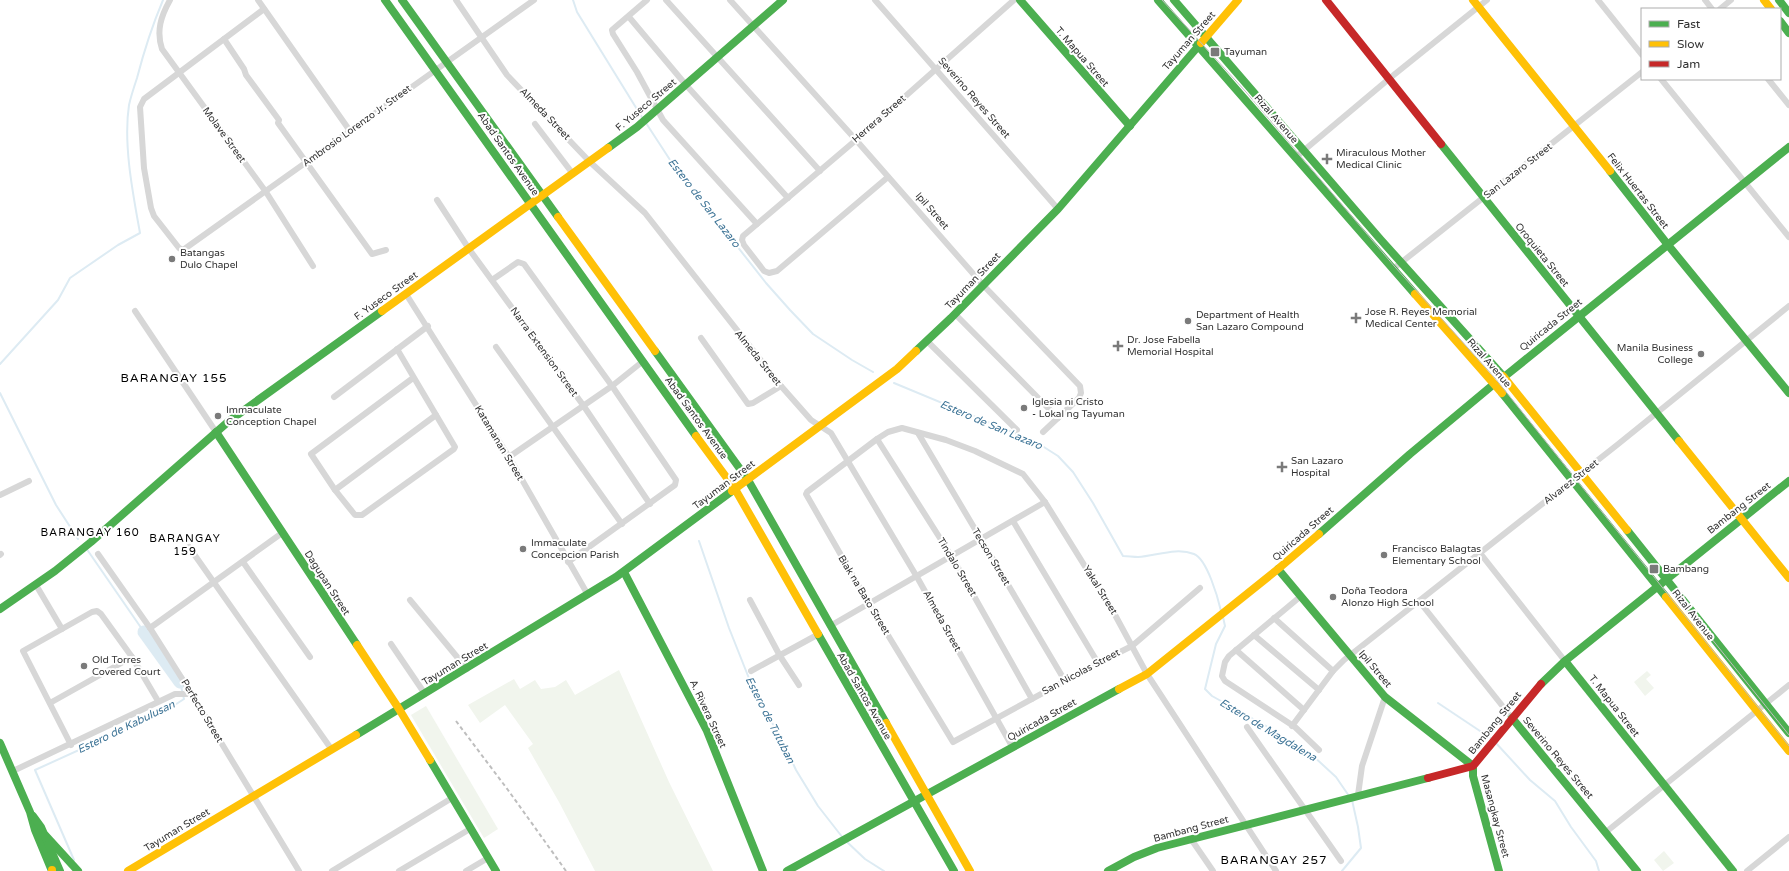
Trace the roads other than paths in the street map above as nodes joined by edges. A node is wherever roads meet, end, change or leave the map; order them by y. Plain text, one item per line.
1 (170, 0) edge
2 (258, 0) edge
3 (385, 0) edge
4 (402, 0) edge
5 (456, 0) edge
6 (534, 0) edge
7 (647, 0) edge
8 (666, 0) edge
9 (730, 0) edge
10 (783, 0) edge
11 (875, 0) edge
12 (1014, 0) edge
13 (1020, 0) edge
14 (1158, 0) edge
15 (1174, 0) edge
16 (1238, 0) edge
17 (1326, 0) edge
18 (1473, 0) edge
19 (1487, 0) edge
20 (1598, 0) edge
21 (1705, 0) edge
22 (1731, 0) edge
23 (1764, 0) edge
24 (1779, 0) edge
25 (1478, 7) junction
26 (1711, 8) edge
27 (1721, 8) edge
28 (1770, 8) edge
29 (264, 9) junction
30 (1789, 13) edge
31 (629, 18) junction
32 (1781, 22) edge
33 (753, 27) junction
34 (1789, 33) edge
35 (482, 37) junction
36 (1207, 37) junction
37 (224, 39) junction
38 (1199, 46) junction
39 (1641, 54) edge
40 (718, 57) junction
41 (446, 62) junction
42 (936, 69) junction
43 (435, 70) junction
44 (179, 73) junction
45 (1641, 73) edge
46 (1390, 78) junction
47 (1662, 80) edge
48 (1769, 80) edge
49 (686, 85) junction
50 (1789, 105) edge
51 (657, 110) junction
52 (535, 124) dead end
53 (1130, 126) junction
54 (1575, 126) junction
55 (350, 131) junction
56 (856, 140) junction
57 (1789, 147) edge
58 (1305, 150) junction
59 (1296, 157) junction
60 (590, 162) junction
61 (306, 163) junction
62 (820, 171) junction
63 (573, 174) junction
64 (888, 177) junction
65 (1745, 183) junction
66 (266, 192) junction
67 (542, 196) junction
68 (1484, 197) junction
69 (788, 198) junction
70 (437, 200) dead end
71 (531, 205) junction
72 (1058, 209) junction
73 (756, 224) junction
74 (1789, 237) edge
75 (1668, 245) junction
76 (469, 249) junction
77 (386, 250) dead end
78 (1402, 263) junction
79 (313, 266) dead end
80 (1393, 270) junction
81 (492, 280) junction
82 (983, 285) junction
83 (406, 294) junction
84 (1789, 306) edge
85 (135, 311) dead end
86 (955, 314) junction
87 (1578, 316) junction
88 (428, 326) junction
89 (701, 338) dead end
90 (1746, 340) junction
91 (928, 341) junction
92 (496, 347) dead end
93 (396, 349) junction
94 (642, 362) junction
95 (1504, 377) junction
96 (413, 378) junction
97 (1494, 384) junction
98 (612, 386) junction
99 (781, 386) junction
100 (1518, 393) junction
101 (1789, 394) edge
102 (334, 397) dead end
103 (1509, 401) junction
104 (583, 405) junction
105 (1657, 413) junction
106 (436, 415) junction
107 (1058, 418) junction
108 (553, 426) junction
109 (819, 426) junction
110 (1017, 430) dead end
111 (216, 432) junction
112 (1043, 432) dead end
113 (918, 433) junction
114 (878, 439) junction
115 (509, 457) junction
116 (849, 462) junction
117 (1582, 473) junction
118 (29, 480) dead end
119 (748, 480) junction
120 (1572, 481) junction
121 (1789, 481) edge
122 (735, 489) junction
123 (335, 490) junction
124 (0, 495) edge
125 (1045, 502) junction
126 (650, 504) junction
127 (1742, 518) junction
128 (1013, 521) junction
129 (622, 524) junction
130 (282, 533) junction
131 (981, 540) junction
132 (188, 547) dead end
133 (1480, 553) junction
134 (98, 554) dead end
135 (952, 557) junction
136 (242, 562) junction
137 (568, 562) junction
138 (1278, 569) junction
139 (624, 572) junction
140 (917, 577) junction
141 (1789, 578) edge
142 (1667, 579) junction
143 (213, 583) junction
144 (36, 585) junction
145 (1658, 586) junction
146 (1200, 588) dead end
147 (588, 595) junction
148 (1301, 596) junction
149 (410, 600) dead end
150 (750, 600) dead end
151 (1419, 600) junction
152 (869, 604) junction
153 (0, 608) edge
154 (1274, 618) junction
155 (830, 626) junction
156 (150, 628) junction
157 (62, 629) junction
158 (817, 634) junction
159 (1254, 635) junction
160 (391, 644) dead end
161 (1132, 646) junction
162 (1236, 650) junction
163 (1351, 655) junction
164 (780, 656) junction
165 (132, 657) junction
166 (310, 657) dead end
167 (1565, 661) junction
168 (1098, 662) junction
169 (467, 669) junction
170 (751, 671) dead end
171 (1333, 671) junction
172 (1147, 674) junction
173 (1065, 681) junction
174 (1789, 684) edge
175 (799, 686) dead end
176 (1319, 690) junction
177 (189, 694) junction
178 (425, 694) junction
179 (1385, 697) junction
180 (1032, 699) junction
181 (158, 701) junction
182 (50, 703) junction
183 (1765, 704) junction
184 (398, 709) junction
185 (1304, 710) junction
186 (1756, 711) junction
187 (996, 717) junction
188 (1512, 718) junction
189 (1292, 726) junction
190 (1247, 727) dead end
191 (1789, 733) edge
192 (953, 742) joint
193 (0, 743) edge
194 (71, 745) junction
195 (1013, 748) junction
196 (332, 750) junction
197 (1319, 750) dead end
198 (1789, 751) edge
199 (1473, 766) junction
200 (13, 771) junction
201 (1664, 785) junction
202 (926, 795) junction
203 (254, 796) junction
204 (1356, 796) junction
205 (452, 798) junction
206 (913, 802) junction
207 (1305, 809) junction
208 (30, 812) junction
209 (1244, 825) junction
210 (470, 829) junction
211 (1606, 832) junction
212 (45, 835) junction
213 (1789, 837) edge
214 (1191, 839) junction
215 (488, 858) junction
216 (1341, 861) dead end
217 (54, 871) edge
218 (78, 871) edge
219 (128, 871) edge
220 (299, 871) edge
221 (332, 871) edge
222 (399, 871) edge
223 (466, 871) edge
224 (496, 871) edge
225 (763, 871) edge
226 (787, 871) edge
227 (954, 871) edge
228 (970, 871) edge
229 (1108, 871) edge
230 (1213, 871) edge
231 (1276, 871) edge
232 (1499, 871) edge
233 (1637, 871) edge
234 (1733, 871) edge
235 (1747, 871) edge

1 - 44 street, Molave Street
2 - 29 street
3 - 43 street, Abad Santos Avenue
4 - 41 street, Abad Santos Avenue
5 - 35 street, Almeda Street
6 - 35 street, Ambrosio Lorenzo Jr. Street
7 - 31 street
8 - 40 street
9 - 33 street, Ipil Street
10 - 33 street, F. Yuseco Street
11 - 42 street, Severino Reyes Street
12 - 42 street, Herrera Street
13 - 53 street, T. Mapua Street
14 - 38 street, Rizal Avenue
15 - 36 street, Rizal Avenue
16 - 36 street, Tayuman Street
17 - 46 street, Oroquieta Street
18 - 25 street, Felix Huertas Street
19 - 25 street
20 - 39 street
21 - 26 street
22 - 27 street
23 - 28 street
24 - 30 street
25 - 46 street
25 - 54 street, Felix Huertas Street
29 - 37 street
29 - 55 street
31 - 49 street
31 - 51 street
32 - 34 street
33 - 40 street, F. Yuseco Street
33 - 56 street, Ipil Street
35 - 41 street, Ambrosio Lorenzo Jr. Street
35 - 60 street, Almeda Street
36 - 38 street, Tayuman Street
36 - 58 street, Rizal Avenue
37 - 44 street
37 - 61 street
38 - 53 street, Tayuman Street
38 - 59 street, Rizal Avenue
40 - 49 street, F. Yuseco Street
40 - 62 street
41 - 43 street, Ambrosio Lorenzo Jr. Street
41 - 67 street, Abad Santos Avenue
42 - 56 street, Herrera Street
42 - 72 street, Severino Reyes Street
43 - 55 street, Ambrosio Lorenzo Jr. Street
43 - 71 street, Abad Santos Avenue
44 - 66 street, Molave Street
44 - 66 street, Ambrosio Lorenzo Jr. Street
45 - 54 street, San Lazaro Street
46 - 58 street
46 - 68 street, Oroquieta Street
47 - 65 street
48 - 50 street
49 - 51 street, F. Yuseco Street
49 - 69 street
51 - 60 street, F. Yuseco Street
51 - 73 street
52 - 63 street
53 - 72 street, Tayuman Street
54 - 68 street, San Lazaro Street
54 - 75 street, Felix Huertas Street
55 - 61 street, Ambrosio Lorenzo Jr. Street
56 - 62 street, Herrera Street
56 - 64 street, Ipil Street
57 - 65 street, Quiricada Street
58 - 59 street
58 - 78 street, Rizal Avenue
59 - 80 street, Rizal Avenue
60 - 63 street, F. Yuseco Street
60 - 99 street, Almeda Street
61 - 66 street, Ambrosio Lorenzo Jr. Street
61 - 77 street
62 - 69 street, Herrera Street
63 - 67 street, F. Yuseco Street
64 - 73 street, Herrera Street
64 - 82 street, Ipil Street
65 - 74 street
65 - 75 street, Quiricada Street
66 - 79 street, Molave Street
67 - 71 street, F. Yuseco Street
67 - 119 street, Abad Santos Avenue
68 - 78 street, San Lazaro Street
68 - 87 street, Oroquieta Street
69 - 73 street, Herrera Street
70 - 76 street, Narra Extension Street
71 - 76 street, F. Yuseco Street
71 - 94 street, Abad Santos Avenue
72 - 82 street, Tayuman Street
75 - 87 street, Quiricada Street
75 - 90 street, Felix Huertas Street
76 - 81 street, Narra Extension Street
76 - 83 street, F. Yuseco Street
78 - 80 street, San Lazaro Street
78 - 95 street, Rizal Avenue
80 - 97 street, Rizal Avenue
81 - 98 street
81 - 104 street, Narra Extension Street
82 - 86 street, Tayuman Street
82 - 107 street, Ipil Street
83 - 88 street, Katamanan Street
83 - 111 street, F. Yuseco Street
84 - 90 street, Alvarez Street
85 - 111 street, Dagupan Street
86 - 91 street, Tayuman Street
86 - 107 street
87 - 95 street, Quiricada Street
87 - 105 street, Oroquieta Street
88 - 93 street
88 - 115 street, Katamanan Street
89 - 99 street
90 - 101 street, Felix Huertas Street
90 - 105 street, Alvarez Street
91 - 109 street, Tayuman Street
91 - 110 street
92 - 108 street
93 - 96 street
93 - 102 street
94 - 98 street
94 - 122 street, Abad Santos Avenue
95 - 97 street, Quiricada Street
95 - 100 street, Rizal Avenue
96 - 106 street
96 - 123 street
97 - 103 street, Rizal Avenue
97 - 138 street, Quiricada Street
98 - 104 street
98 - 126 street
99 - 109 street, Almeda Street
100 - 103 street
100 - 117 street, Rizal Avenue
103 - 120 street, Rizal Avenue
104 - 108 street
104 - 126 street, Narra Extension Street
105 - 117 street, Alvarez Street
105 - 127 street, Oroquieta Street
106 - 123 street
106 - 123 street
107 - 112 street, Ipil Street
108 - 115 street
108 - 129 street
109 - 116 street, Almeda Street
109 - 119 street, Tayuman Street
111 - 130 street, Dagupan Street
111 - 144 street, F. Yuseco Street
113 - 114 street, Yakal Street
113 - 125 street, Yakal Street
113 - 131 street, Tecson Street
114 - 116 street, Yakal Street
114 - 135 street, Tindalo Street
115 - 137 street, Katamanan Street
116 - 140 street, Almeda Street
116 - 152 street, Biak na Bato Street
117 - 120 street, Alvarez Street
117 - 142 street, Rizal Avenue
118 - 124 street
119 - 122 street, Tayuman Street
119 - 155 street, Abad Santos Avenue
120 - 133 street, Alvarez Street
120 - 145 street, Rizal Avenue
121 - 127 street, Bambang Street
122 - 139 street, Tayuman Street
122 - 158 street, Abad Santos Avenue
125 - 128 street
125 - 161 street, Yakal Street
126 - 129 street
127 - 141 street, Oroquieta Street
127 - 142 street, Bambang Street
128 - 131 street
128 - 168 street
129 - 137 street
130 - 136 street
130 - 184 street, Dagupan Street
131 - 135 street
131 - 173 street, Tecson Street
132 - 143 street
133 - 151 street, Alvarez Street
133 - 167 street, T. Mapua Street
134 - 156 street, Perfecto Street
135 - 140 street
135 - 180 street, Tindalo Street
136 - 143 street
136 - 166 street
137 - 147 street, Katamanan Street
138 - 148 street, Ipil Street
138 - 172 street, Quiricada Street
139 - 147 street, Tayuman Street
139 - 225 street, A. Rivera Street
140 - 152 street
140 - 187 street, Almeda Street
142 - 145 street, Bambang Street
142 - 183 street, Rizal Avenue
143 - 156 street
143 - 196 street
144 - 153 street, F. Yuseco Street
144 - 157 street
145 - 167 street, Bambang Street
145 - 186 street, Rizal Avenue
146 - 161 street, San Nicolas Street
147 - 169 street, Tayuman Street
148 - 154 street
148 - 163 street, Ipil Street
149 - 169 street
150 - 164 street
151 - 163 street, Alvarez Street
151 - 188 street, Severino Reyes Street
152 - 155 street
152 - 192 street, Biak na Bato Street
154 - 159 street
154 - 171 street
155 - 202 street, Abad Santos Avenue
156 - 177 street, Perfecto Street
157 - 165 street
157 - 182 street
158 - 164 street
158 - 206 street, Abad Santos Avenue
159 - 162 street
159 - 176 street
160 - 178 street
161 - 168 street, San Nicolas Street
161 - 172 street, Yakal Street
162 - 185 street
162 - 189 street
163 - 171 street, Alvarez Street
163 - 179 street, Ipil Street
164 - 170 street
164 - 175 street
165 - 181 street
165 - 182 street
167 - 188 street, Bambang Street
167 - 201 street, T. Mapua Street
168 - 173 street, San Nicolas Street
169 - 178 street, Tayuman Street
171 - 176 street, Alvarez Street
172 - 195 street, Quiricada Street
172 - 209 street, Yakal Street
173 - 180 street, San Nicolas Street
174 - 183 street
176 - 185 street, Alvarez Street
177 - 181 street
177 - 203 street, Perfecto Street
178 - 184 street, Tayuman Street
179 - 199 street, Ipil Street
179 - 204 street
180 - 187 street, San Nicolas Street
181 - 194 street
182 - 194 street
183 - 186 street
183 - 191 street, Rizal Avenue
184 - 196 street, Tayuman Street
184 - 205 street, Dagupan Street
185 - 189 street, Alvarez Street
186 - 198 street, Rizal Avenue
186 - 201 street
187 - 192 street, San Nicolas Street
187 - 195 street, Almeda Street
188 - 199 street, Bambang Street
188 - 211 street, Severino Reyes Street
189 - 197 street
190 - 207 street
193 - 200 street
194 - 200 street
195 - 202 street, Quiricada Street
196 - 203 street, Tayuman Street
199 - 204 street, Bambang Street
199 - 232 street, Masangkay Street
200 - 208 street
201 - 211 street
201 - 234 street, T. Mapua Street
202 - 206 street, Quiricada Street
202 - 228 street, Abad Santos Avenue
203 - 219 street, Tayuman Street
203 - 220 street, Perfecto Street
204 - 207 street, Bambang Street
205 - 210 street, Dagupan Street
205 - 221 street
206 - 226 street, Quiricada Street
206 - 227 street, Abad Santos Avenue
207 - 209 street, Bambang Street
207 - 216 street
208 - 212 street
208 - 217 street
209 - 214 street, Bambang Street
209 - 231 street, Yakal Street
210 - 215 street, Dagupan Street
210 - 222 street
211 - 233 street, Severino Reyes Street
212 - 217 street
212 - 218 street
213 - 235 street
214 - 229 street, Bambang Street
214 - 230 street
215 - 223 street
215 - 224 street, Dagupan Street

